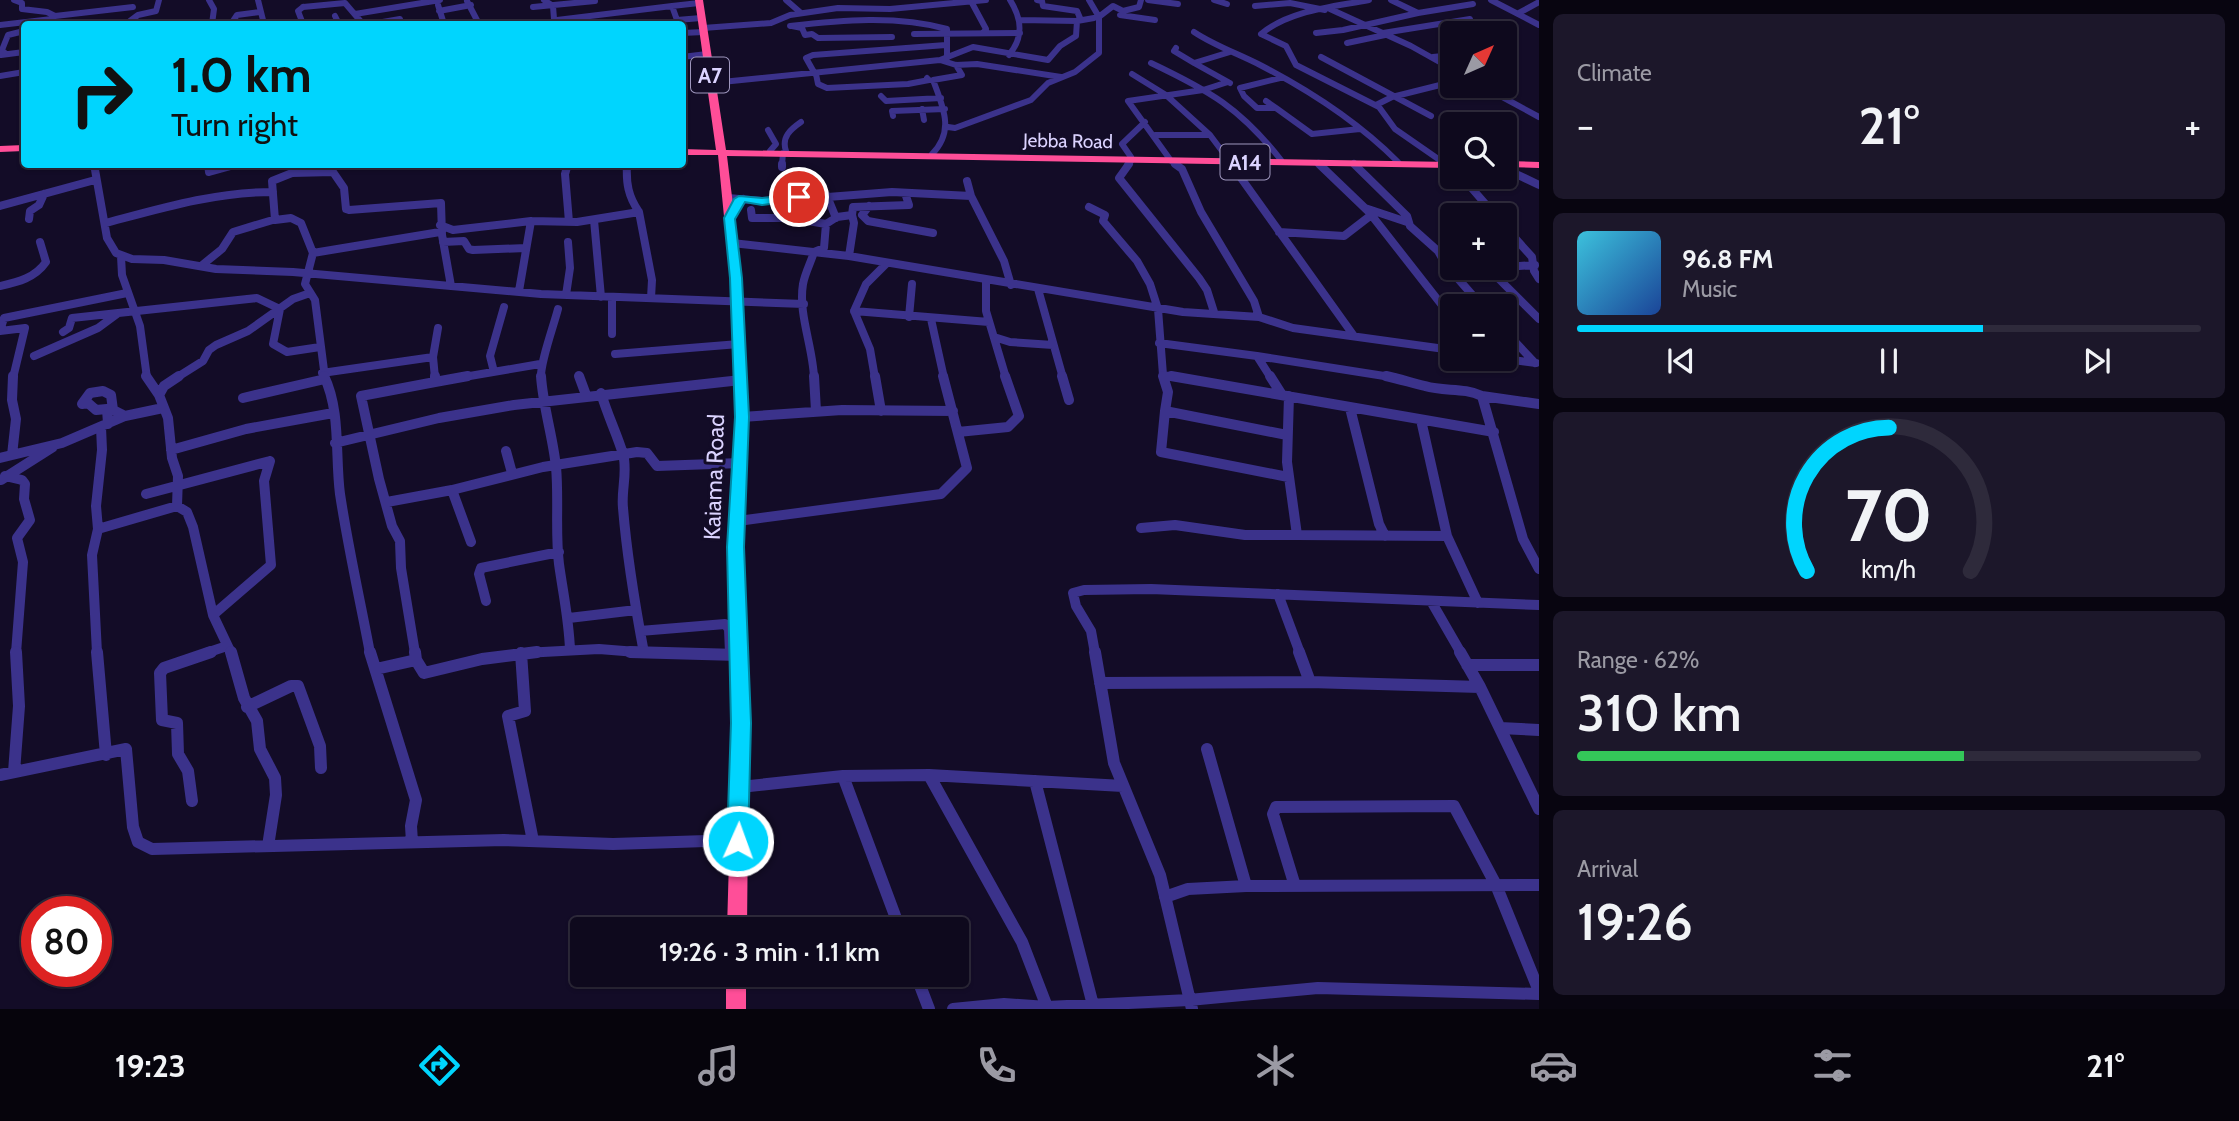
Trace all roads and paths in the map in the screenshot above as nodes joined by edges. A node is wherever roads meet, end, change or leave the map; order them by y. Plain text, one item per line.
1 (14, 0) edge
2 (97, 0) edge
3 (135, 0) edge
4 (159, 0) edge
5 (209, 0) edge
6 (258, 0) edge
7 (298, 0) edge
8 (384, 0) edge
9 (437, 0) edge
10 (465, 0) edge
11 (544, 0) edge
12 (595, 0) edge
13 (602, 0) edge
14 (655, 0) edge
15 (786, 0) edge
16 (832, 0) edge
17 (924, 0) edge
18 (986, 0) edge
19 (1010, 0) edge
20 (1089, 0) edge
21 (1102, 0) edge
22 (1141, 0) edge
23 (1147, 0) edge
24 (1214, 0) edge
25 (1309, 0) edge
26 (1345, 0) edge
27 (1369, 0) edge
28 (1391, 0) edge
29 (1491, 0) edge
30 (418, 1) edge
31 (344, 2) edge
32 (699, 2) edge
33 (969, 2) edge
34 (1041, 2) edge
35 (1539, 2) edge
36 (1293, 3) junction
37 (1502, 3) edge
38 (1178, 4) dead end
39 (1227, 4) dead end
40 (1352, 4) junction
41 (471, 5) junction
42 (1473, 5) dead end
43 (552, 6) junction
44 (672, 6) junction
45 (934, 6) junction
46 (1255, 6) dead end
47 (133, 7) junction
48 (303, 7) junction
49 (388, 7) junction
50 (533, 7) dead end
51 (838, 8) junction
52 (658, 9) junction
53 (1329, 9) junction
54 (439, 10) junction
55 (92, 11) junction
56 (260, 12) junction
57 (792, 12) junction
58 (1099, 13) junction
59 (1418, 13) junction
60 (1519, 13) junction
61 (355, 14) junction
62 (335, 16) dead end
63 (1078, 17) junction
64 (701, 18) junction
65 (1470, 19) dead end
66 (54, 20) edge
67 (1020, 20) junction
68 (1041, 20) junction
69 (1155, 20) dead end
70 (1288, 20) junction
71 (130, 21) edge
72 (132, 21) edge
73 (213, 21) edge
74 (232, 21) edge
75 (263, 21) edge
76 (302, 21) edge
77 (338, 21) edge
78 (361, 21) edge
79 (388, 21) edge
80 (443, 21) edge
81 (478, 21) edge
82 (560, 21) edge
83 (570, 21) edge
84 (779, 21) junction
85 (21, 23) edge
86 (1539, 24) edge
87 (0, 25) edge
88 (790, 26) junction
89 (1364, 26) junction
90 (704, 30) junction
91 (21, 32) edge
92 (686, 32) edge
93 (1194, 32) dead end
94 (947, 33) junction
95 (983, 33) junction
96 (1020, 33) junction
97 (1316, 33) dead end
98 (914, 34) dead end
99 (1384, 34) junction
100 (892, 37) dead end
101 (1347, 43) dead end
102 (948, 46) junction
103 (1176, 48) dead end
104 (964, 49) junction
105 (21, 52) edge
106 (1231, 52) junction
107 (707, 54) junction
108 (3, 55) edge
109 (1009, 55) junction
110 (1440, 56) edge
111 (686, 57) edge
112 (1321, 57) dead end
113 (1432, 57) junction
114 (943, 59) junction
115 (1037, 61) junction
116 (1440, 62) edge
117 (1151, 63) dead end
118 (1194, 63) junction
119 (956, 65) junction
120 (0, 69) edge
121 (21, 72) edge
122 (1030, 73) junction
123 (1197, 73) dead end
124 (11, 74) junction
125 (816, 74) junction
126 (1132, 74) dead end
127 (0, 76) edge
128 (1061, 77) junction
129 (928, 78) dead end
130 (1280, 78) junction
131 (1187, 80) junction
132 (1228, 82) junction
133 (712, 83) junction
134 (1179, 83) dead end
135 (1440, 85) edge
136 (1240, 88) junction
137 (1203, 89) junction
138 (1166, 95) junction
139 (881, 96) dead end
140 (1394, 97) junction
141 (942, 98) junction
142 (1504, 98) edge
143 (1266, 101) dead end
144 (1376, 105) junction
145 (1276, 108) junction
146 (922, 109) junction
147 (945, 109) junction
148 (893, 116) dead end
149 (1431, 116) dead end
150 (1539, 117) edge
151 (924, 120) dead end
152 (801, 122) dead end
153 (1145, 122) junction
154 (948, 127) junction
155 (1360, 129) junction
156 (768, 130) dead end
157 (1155, 135) junction
158 (1210, 135) junction
159 (21, 146) edge
160 (0, 148) edge
161 (686, 151) edge
162 (770, 151) junction
163 (722, 152) junction
164 (785, 152) junction
165 (932, 154) junction
166 (1131, 158) junction
167 (1440, 158) edge
168 (1170, 159) junction
169 (1228, 160) junction
170 (1281, 160) junction
171 (1398, 162) junction
172 (1318, 163) junction
173 (1354, 164) junction
174 (1440, 164) edge
175 (1440, 165) edge
176 (1517, 166) edge
177 (1539, 166) edge
178 (782, 167) dead end
179 (94, 168) edge
180 (567, 168) edge
181 (627, 168) edge
182 (1517, 174) edge
183 (95, 180) junction
184 (967, 181) dead end
185 (1539, 185) edge
186 (1472, 189) edge
187 (273, 192) junction
188 (905, 192) junction
189 (44, 194) junction
190 (827, 196) junction
191 (971, 196) junction
192 (736, 198) junction
193 (802, 199) junction
194 (1485, 203) edge
195 (0, 206) edge
196 (869, 206) junction
197 (1090, 206) dead end
198 (1364, 208) junction
199 (751, 210) dead end
200 (639, 212) junction
201 (852, 215) junction
202 (1370, 216) junction
203 (790, 218) junction
204 (836, 218) junction
205 (30, 219) dead end
206 (275, 219) junction
207 (531, 220) junction
208 (594, 220) junction
209 (569, 222) junction
210 (1407, 222) junction
211 (106, 223) junction
212 (826, 224) junction
213 (440, 229) junction
214 (1279, 232) junction
215 (933, 233) dead end
216 (40, 242) dead end
217 (443, 242) junction
218 (568, 242) dead end
219 (1517, 242) edge
220 (732, 243) junction
221 (526, 248) junction
222 (1523, 249) junction
223 (1539, 250) edge
224 (814, 252) junction
225 (313, 253) junction
226 (121, 256) junction
227 (849, 256) junction
228 (886, 264) junction
229 (1535, 265) junction
230 (201, 266) junction
231 (1517, 266) edge
232 (308, 273) junction
233 (965, 277) junction
234 (1539, 279) edge
235 (1500, 280) edge
236 (986, 281) junction
237 (912, 284) dead end
238 (1011, 285) junction
239 (0, 286) edge
240 (451, 286) junction
241 (1038, 289) junction
242 (983, 291) junction
243 (519, 292) junction
244 (127, 293) junction
245 (310, 293) junction
246 (1471, 294) edge
247 (566, 295) junction
248 (601, 297) junction
249 (612, 297) junction
250 (651, 298) junction
251 (737, 301) junction
252 (1440, 303) edge
253 (804, 304) junction
254 (504, 307) dead end
255 (1157, 307) junction
256 (280, 309) junction
257 (558, 309) dead end
258 (133, 310) junction
259 (855, 311) junction
260 (121, 312) junction
261 (1214, 312) junction
262 (909, 317) junction
263 (1259, 317) junction
264 (2, 318) edge
265 (931, 319) junction
266 (1539, 319) edge
267 (989, 322) junction
268 (438, 328) dead end
269 (63, 332) dead end
270 (612, 334) dead end
271 (1354, 336) junction
272 (994, 337) junction
273 (1159, 343) junction
274 (1517, 343) edge
275 (739, 344) junction
276 (1053, 345) junction
277 (320, 347) junction
278 (1440, 348) edge
279 (615, 354) dead end
280 (34, 356) dead end
281 (1257, 356) junction
282 (433, 357) junction
283 (1517, 360) edge
284 (1537, 363) edge
285 (540, 365) junction
286 (494, 372) junction
287 (1163, 375) junction
288 (324, 376) junction
289 (579, 376) dead end
290 (740, 380) junction
291 (435, 382) junction
292 (601, 393) junction
293 (159, 395) junction
294 (586, 395) junction
295 (1285, 395) junction
296 (1482, 396) junction
297 (243, 398) dead end
298 (1069, 401) dead end
299 (543, 402) junction
300 (1539, 404) edge
301 (163, 408) junction
302 (1350, 408) junction
303 (816, 411) junction
304 (881, 411) junction
305 (953, 411) junction
306 (1165, 411) junction
307 (333, 413) junction
308 (125, 416) junction
309 (742, 417) junction
310 (1421, 420) junction
311 (104, 425) junction
312 (958, 432) junction
313 (1494, 432) junction
314 (1287, 435) junction
315 (369, 436) junction
316 (60, 443) junction
317 (335, 443) junction
318 (171, 450) junction
319 (506, 451) dead end
320 (12, 455) junction
321 (623, 456) junction
322 (0, 458) edge
323 (741, 463) junction
324 (556, 467) junction
325 (512, 473) junction
326 (1288, 477) junction
327 (2, 478) edge
328 (177, 485) junction
329 (452, 490) junction
330 (146, 494) dead end
331 (387, 502) junction
332 (177, 506) junction
333 (738, 520) junction
334 (1141, 528) dead end
335 (98, 529) junction
336 (1297, 535) junction
337 (1385, 536) junction
338 (1432, 536) junction
339 (1447, 536) junction
340 (471, 542) dead end
341 (1452, 547) junction
342 (559, 552) junction
343 (1539, 569) edge
344 (1278, 594) junction
345 (486, 601) dead end
346 (1431, 601) junction
347 (1478, 603) junction
348 (1539, 605) edge
349 (636, 610) junction
350 (213, 615) junction
351 (569, 618) junction
352 (640, 631) junction
353 (227, 646) junction
354 (570, 650) junction
355 (521, 653) junction
356 (644, 653) junction
357 (734, 655) junction
358 (416, 660) junction
359 (1467, 664) junction
360 (1539, 665) edge
361 (376, 669) junction
362 (1310, 682) junction
363 (1100, 683) junction
364 (1480, 687) junction
365 (247, 707) junction
366 (1500, 728) junction
367 (1539, 730) edge
368 (1207, 749) dead end
369 (106, 755) junction
370 (321, 768) dead end
371 (14, 772) junction
372 (0, 775) edge
373 (929, 775) junction
374 (843, 776) junction
375 (1035, 781) junction
376 (1123, 786) junction
377 (740, 787) junction
378 (192, 801) dead end
379 (1539, 809) edge
380 (533, 841) junction
381 (738, 841) junction
382 (412, 842) junction
383 (268, 846) junction
384 (1539, 885) edge
385 (1246, 886) junction
386 (1295, 886) junction
387 (1496, 886) junction
388 (1165, 897) junction
389 (737, 917) edge
390 (896, 917) edge
391 (736, 987) edge
392 (921, 987) edge
393 (1539, 993) edge
394 (1093, 1005) junction
395 (1191, 1005) edge
396 (1058, 1008) edge
397 (736, 1009) edge
398 (929, 1009) edge
399 (953, 1009) edge

1 - 66 street
2 - 55 street
3 - 47 street
4 - 72 street
5 - 73 street
6 - 56 street
7 - 48 street
8 - 49 street
9 - 30 street
9 - 54 street
10 - 41 street
11 - 43 street
12 - 13 street
12 - 43 street
14 - 52 street
15 - 57 street
16 - 51 street
17 - 45 street
18 - 33 street
19 - 67 street
20 - 58 street
21 - 58 street
22 - 58 street
23 - 38 street
24 - 39 street
25 - 53 street
26 - 40 street
27 - 40 street
28 - 59 street
29 - 37 street
30 - 49 street
31 - 48 street
31 - 61 street
32 - 44 street
32 - 64 highway, Kaiama Road / A7
33 - 45 street
33 - 95 street
34 - 63 street
34 - 68 street
35 - 60 street
36 - 46 street
36 - 53 street
36 - 70 street
37 - 60 street
40 - 53 street
41 - 54 street
41 - 81 street
42 - 59 street
43 - 50 street
43 - 82 street
44 - 52 street
44 - 64 street
45 - 51 street
47 - 55 street
47 - 71 street
48 - 76 street
49 - 61 street
49 - 79 street
51 - 57 street
52 - 83 street
53 - 70 street
53 - 89 street
54 - 80 street
55 - 66 street
56 - 74 street
56 - 75 street
57 - 84 street
58 - 63 street
58 - 63 street
58 - 69 street
58 - 128 street
59 - 89 street
60 - 86 street
61 - 78 street
62 - 77 street
63 - 68 street
63 - 115 street
64 - 90 highway, Kaiama Road / A7
65 - 99 street
67 - 68 street
67 - 96 street
70 - 144 street
84 - 88 street
84 - 90 street
85 - 87 street
88 - 94 street
88 - 100 street
89 - 97 street
89 - 99 street
90 - 92 street
90 - 107 highway, Kaiama Road / A7
91 - 108 street
93 - 106 street
94 - 95 street
94 - 98 street
94 - 102 street
95 - 96 street
96 - 109 street
99 - 101 street
99 - 113 street
102 - 104 street
102 - 114 street
102 - 125 street
103 - 118 street
104 - 109 street
104 - 114 street
105 - 108 street
106 - 118 street
106 - 130 street
107 - 111 street
107 - 133 highway, Kaiama Road / A7
109 - 115 street
110 - 113 street
112 - 140 street
113 - 116 street
114 - 119 street
114 - 125 street
115 - 122 street
117 - 131 street
118 - 132 street
119 - 122 street
119 - 141 street
120 - 124 street
121 - 124 street
122 - 128 street
123 - 131 street
124 - 127 street
125 - 129 street
125 - 133 street
126 - 138 street
128 - 154 street
130 - 136 street
130 - 155 street
131 - 134 street
131 - 137 street
132 - 136 street
132 - 137 street
133 - 163 highway, Kaiama Road / A7
135 - 140 street
136 - 145 street
137 - 138 street
137 - 170 street
138 - 153 street
138 - 158 street
139 - 141 street
140 - 144 street
140 - 149 street
141 - 147 street
142 - 150 street
143 - 145 street
144 - 167 street
145 - 155 street
146 - 147 street
146 - 148 street
146 - 151 street
147 - 154 street
152 - 164 street
153 - 157 street
153 - 166 street
154 - 165 street
155 - 171 street
156 - 162 street
157 - 158 street
157 - 168 street
158 - 169 street
159 - 160 highway
161 - 163 highway, Jebba Road / A14
162 - 163 highway, Jebba Road / A14
162 - 164 highway, Jebba Road / A14
163 - 164 highway, Jebba Road / A14
163 - 192 highway, Kaiama Road / A7
164 - 165 highway, Jebba Road / A14
164 - 166 highway, Jebba Road / A14
164 - 178 street
165 - 166 highway, Jebba Road / A14
166 - 168 highway, Jebba Road / A14
166 - 261 street
168 - 169 highway, Jebba Road / A14
168 - 263 street
169 - 170 highway, Jebba Road / A14
169 - 172 highway, Jebba Road / A14
169 - 214 street
170 - 171 highway, Jebba Road / A14
171 - 174 highway, Jebba Road / A14
172 - 173 highway, Jebba Road / A14
172 - 198 street
173 - 175 highway, Jebba Road / A14
173 - 210 street
176 - 177 highway
179 - 183 street
180 - 209 street
181 - 200 street
182 - 185 street
183 - 189 street
183 - 211 street
184 - 191 street
186 - 194 street
187 - 206 street
187 - 211 street
187 - 213 street
188 - 190 street
188 - 191 street
188 - 196 street
189 - 195 street
189 - 205 street
190 - 193 street
190 - 204 street
191 - 238 street
192 - 193 street
192 - 220 highway, Kaiama Road / A7
193 - 203 street
196 - 201 street
196 - 215 street
197 - 255 street
198 - 202 street
198 - 210 street
199 - 203 street
200 - 208 street
200 - 250 street
201 - 204 street
201 - 227 street
202 - 214 street
202 - 252 street
203 - 212 street
204 - 212 street
206 - 225 street
206 - 230 street
207 - 209 street
207 - 213 street
207 - 221 street
208 - 209 street
208 - 248 street
210 - 246 street
211 - 226 street
212 - 224 street
213 - 217 street
213 - 225 street
214 - 271 street
216 - 239 street
217 - 221 street
217 - 240 street
218 - 247 street
219 - 222 street
220 - 224 street
220 - 251 highway, Kaiama Road / A7
221 - 243 street
222 - 223 street
222 - 229 street
224 - 227 street
224 - 253 street
225 - 232 street
226 - 230 street
226 - 244 street
227 - 228 street
228 - 233 street
228 - 259 street
229 - 231 street
229 - 234 street
230 - 232 street
232 - 240 street
232 - 245 street
233 - 236 street
233 - 242 street
235 - 266 street
236 - 238 street
236 - 242 street
237 - 262 street
238 - 241 street
240 - 243 street
241 - 255 street
241 - 276 street
242 - 267 street
243 - 247 street
244 - 258 street
244 - 264 street
245 - 256 street
245 - 277 street
247 - 248 street
248 - 249 street
249 - 250 street
249 - 270 street
250 - 251 street
251 - 253 street
251 - 275 highway, Kaiama Road / A7
253 - 303 street
254 - 286 street
255 - 261 street
255 - 273 street
256 - 258 street
256 - 277 street
256 - 293 street
257 - 285 street
258 - 260 street
258 - 293 street
259 - 262 street
259 - 304 street
260 - 269 street
260 - 280 street
261 - 263 street
262 - 265 street
263 - 271 street
264 - 320 street
265 - 267 street
265 - 305 street
267 - 272 street
268 - 282 street
271 - 278 street
272 - 276 street
272 - 312 street
273 - 281 street
273 - 287 street
274 - 284 street
275 - 279 street
275 - 290 highway, Kaiama Road / A7
276 - 298 street
277 - 288 street
281 - 295 street
281 - 296 street
282 - 288 street
282 - 291 street
283 - 284 street
285 - 286 street
285 - 299 street
286 - 291 street
287 - 295 street
287 - 306 street
288 - 297 street
288 - 307 street
289 - 294 street
290 - 292 street
290 - 309 highway, Kaiama Road / A7
291 - 315 street
292 - 294 street
292 - 321 street
293 - 301 street
294 - 299 street
295 - 302 street
295 - 314 street
296 - 300 street
296 - 313 street
299 - 315 street
299 - 324 street
301 - 308 street
301 - 318 street
302 - 310 street
302 - 337 street
303 - 304 street
303 - 309 street
304 - 305 street
305 - 312 street
306 - 314 street
306 - 326 street
307 - 317 street
307 - 318 street
308 - 311 street
308 - 311 street
309 - 323 highway, Kaiama Road / A7
310 - 313 street
310 - 339 street
311 - 316 street
311 - 335 street
312 - 333 street
313 - 343 street
314 - 326 street
315 - 317 street
315 - 331 street
316 - 320 street
316 - 327 street
317 - 361 street
318 - 328 street
319 - 325 street
320 - 322 street
321 - 323 street
321 - 324 street
321 - 349 street
323 - 333 highway, Kaiama Road / A7
324 - 325 street
324 - 342 street
325 - 329 street
326 - 336 street
327 - 371 street
328 - 330 street
328 - 332 street
328 - 350 street
329 - 331 street
329 - 340 street
331 - 358 street
332 - 335 street
332 - 350 street
333 - 357 highway, Kaiama Road / A7
334 - 336 street
335 - 369 street
336 - 337 street
337 - 338 street
338 - 339 street
338 - 341 street
339 - 341 street
341 - 347 street
342 - 345 street
342 - 351 street
344 - 346 street
344 - 362 street
344 - 363 street
346 - 347 street
346 - 359 street
347 - 348 street
349 - 351 street
349 - 352 street
350 - 353 street
351 - 354 street
352 - 356 street
352 - 357 street
353 - 365 street
353 - 378 street
354 - 355 street
354 - 356 street
355 - 358 street
355 - 380 street
356 - 357 street
357 - 377 highway, Kaiama Road / A7
358 - 361 street
359 - 360 street
359 - 364 street
361 - 382 street
362 - 363 street
362 - 364 street
363 - 376 street
364 - 366 street
365 - 370 street
365 - 383 street
366 - 367 street
366 - 379 street
368 - 385 street
369 - 371 street
369 - 383 street
371 - 372 street
373 - 374 street
373 - 375 street
373 - 396 street
374 - 377 street
374 - 390 street
375 - 376 street
375 - 394 street
376 - 388 street
377 - 381 highway, Kaiama Road / A7
380 - 381 street
380 - 382 street
381 - 389 highway, Kaiama Road / A7
382 - 383 street
384 - 387 street
385 - 386 street
385 - 388 street
386 - 387 street
386 - 387 street
387 - 393 street
388 - 395 street
391 - 397 highway
392 - 398 street
393 - 395 street
394 - 395 street
394 - 396 street
396 - 399 street

